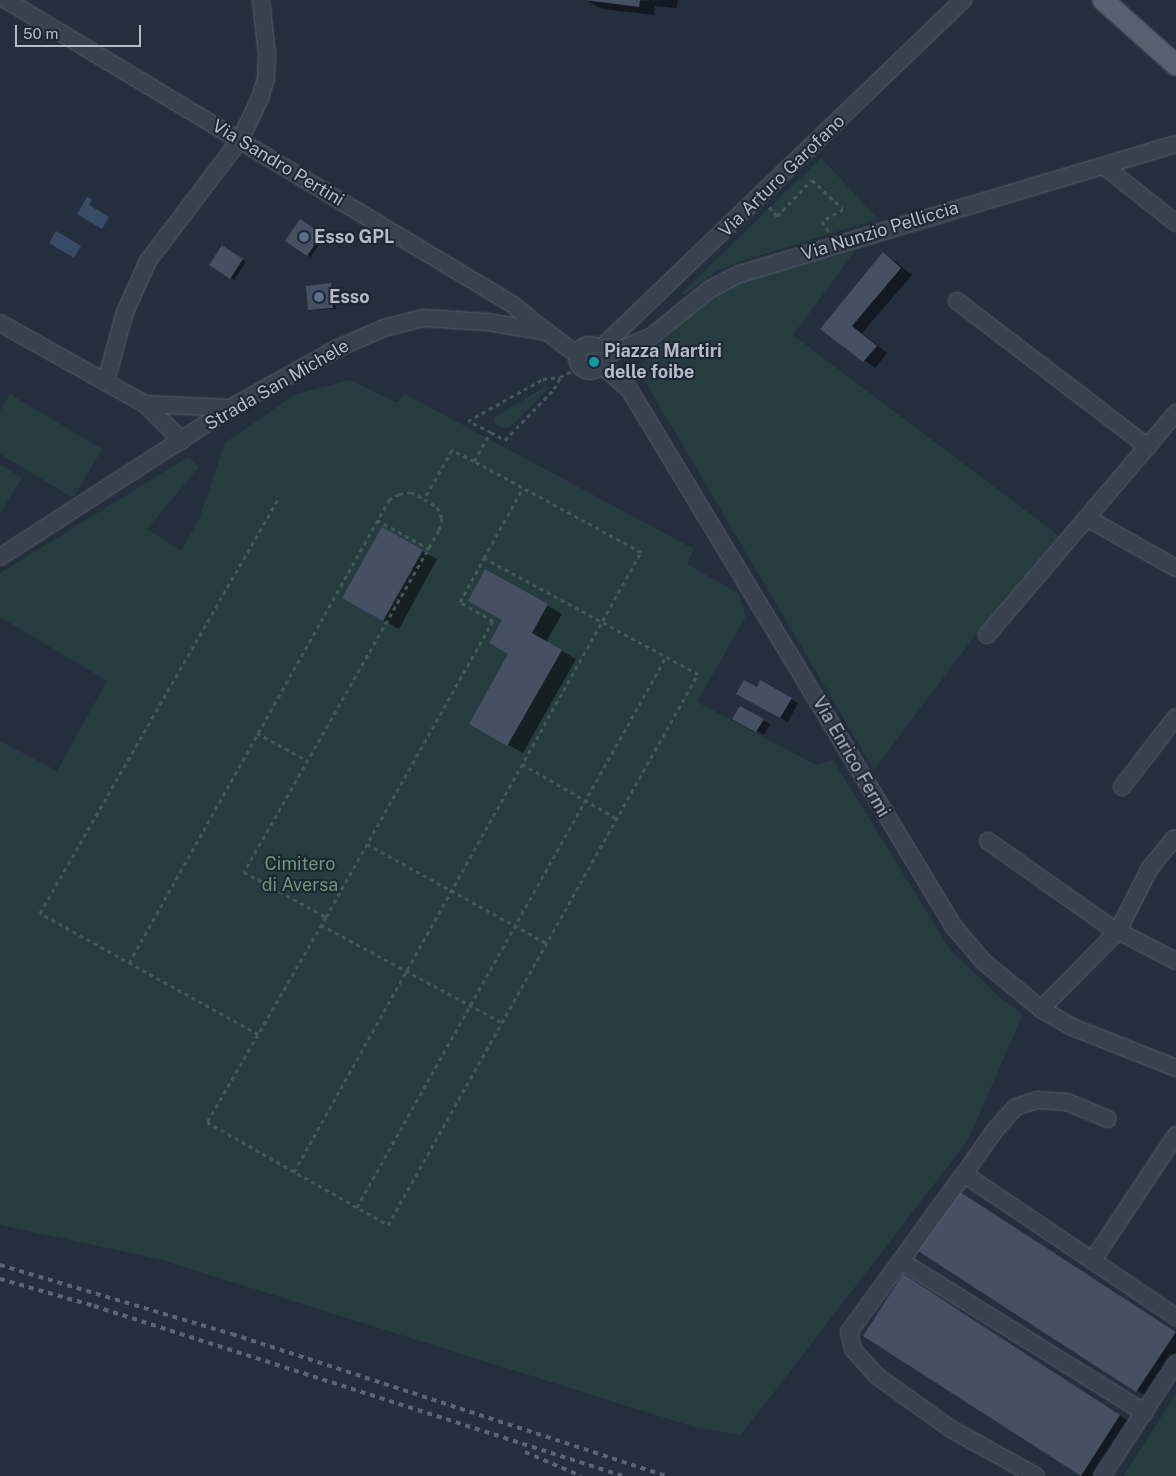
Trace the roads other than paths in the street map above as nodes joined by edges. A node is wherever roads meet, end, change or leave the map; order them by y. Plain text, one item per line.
1 (6, 0) edge
2 (260, 0) edge
3 (963, 0) edge
4 (1103, 0) edge
5 (1117, 0) edge
6 (1176, 54) edge
7 (1176, 65) edge
8 (240, 140) junction
9 (1176, 144) edge
10 (1105, 167) junction
11 (1176, 223) edge
12 (957, 301) dead end
13 (0, 323) edge
14 (547, 332) junction
15 (601, 357) junction
16 (579, 361) junction
17 (106, 381) junction
18 (145, 404) junction
19 (230, 408) junction
20 (1176, 413) edge
21 (182, 441) junction
22 (1148, 446) junction
23 (1087, 518) junction
24 (0, 557) edge
25 (1176, 568) edge
26 (988, 635) dead end
27 (1176, 718) edge
28 (1122, 787) dead end
29 (1174, 838) dead end
30 (988, 841) dead end
31 (1118, 931) junction
32 (1176, 961) edge
33 (1041, 1009) junction
34 (1176, 1068) edge
35 (1108, 1119) dead end
36 (1176, 1135) edge
37 (964, 1174) junction
38 (1093, 1260) junction
39 (901, 1261) junction
40 (1176, 1317) edge
41 (1176, 1363) edge
42 (1144, 1413) junction
43 (1036, 1476) edge
44 (1102, 1476) edge

1 - 8 street, Via Sandro Pertini
2 - 8 street
3 - 15 street, Via Arturo Garofano
4 - 7 main road
5 - 6 main road
8 - 14 street, Via Sandro Pertini
8 - 17 street
9 - 10 street, Via Nunzio Pelliccia
10 - 11 street
10 - 15 street, Via Nunzio Pelliccia
12 - 22 street
13 - 17 street
14 - 16 street, Strada San Michele
14 - 19 street, Strada San Michele
15 - 16 street
15 - 16 street
15 - 33 street, Via Enrico Fermi
17 - 18 street
18 - 19 street
18 - 21 street
19 - 21 street, Strada San Michele
20 - 22 street
21 - 24 street, Strada San Michele
22 - 23 street
23 - 25 street
23 - 26 street
27 - 28 street
29 - 31 street
30 - 31 street
31 - 32 street
31 - 33 street
33 - 34 street, Via Enrico Fermi
35 - 37 street
36 - 38 street
37 - 38 street
37 - 39 street
38 - 40 street
39 - 42 street
39 - 43 street
41 - 42 street
42 - 44 street

